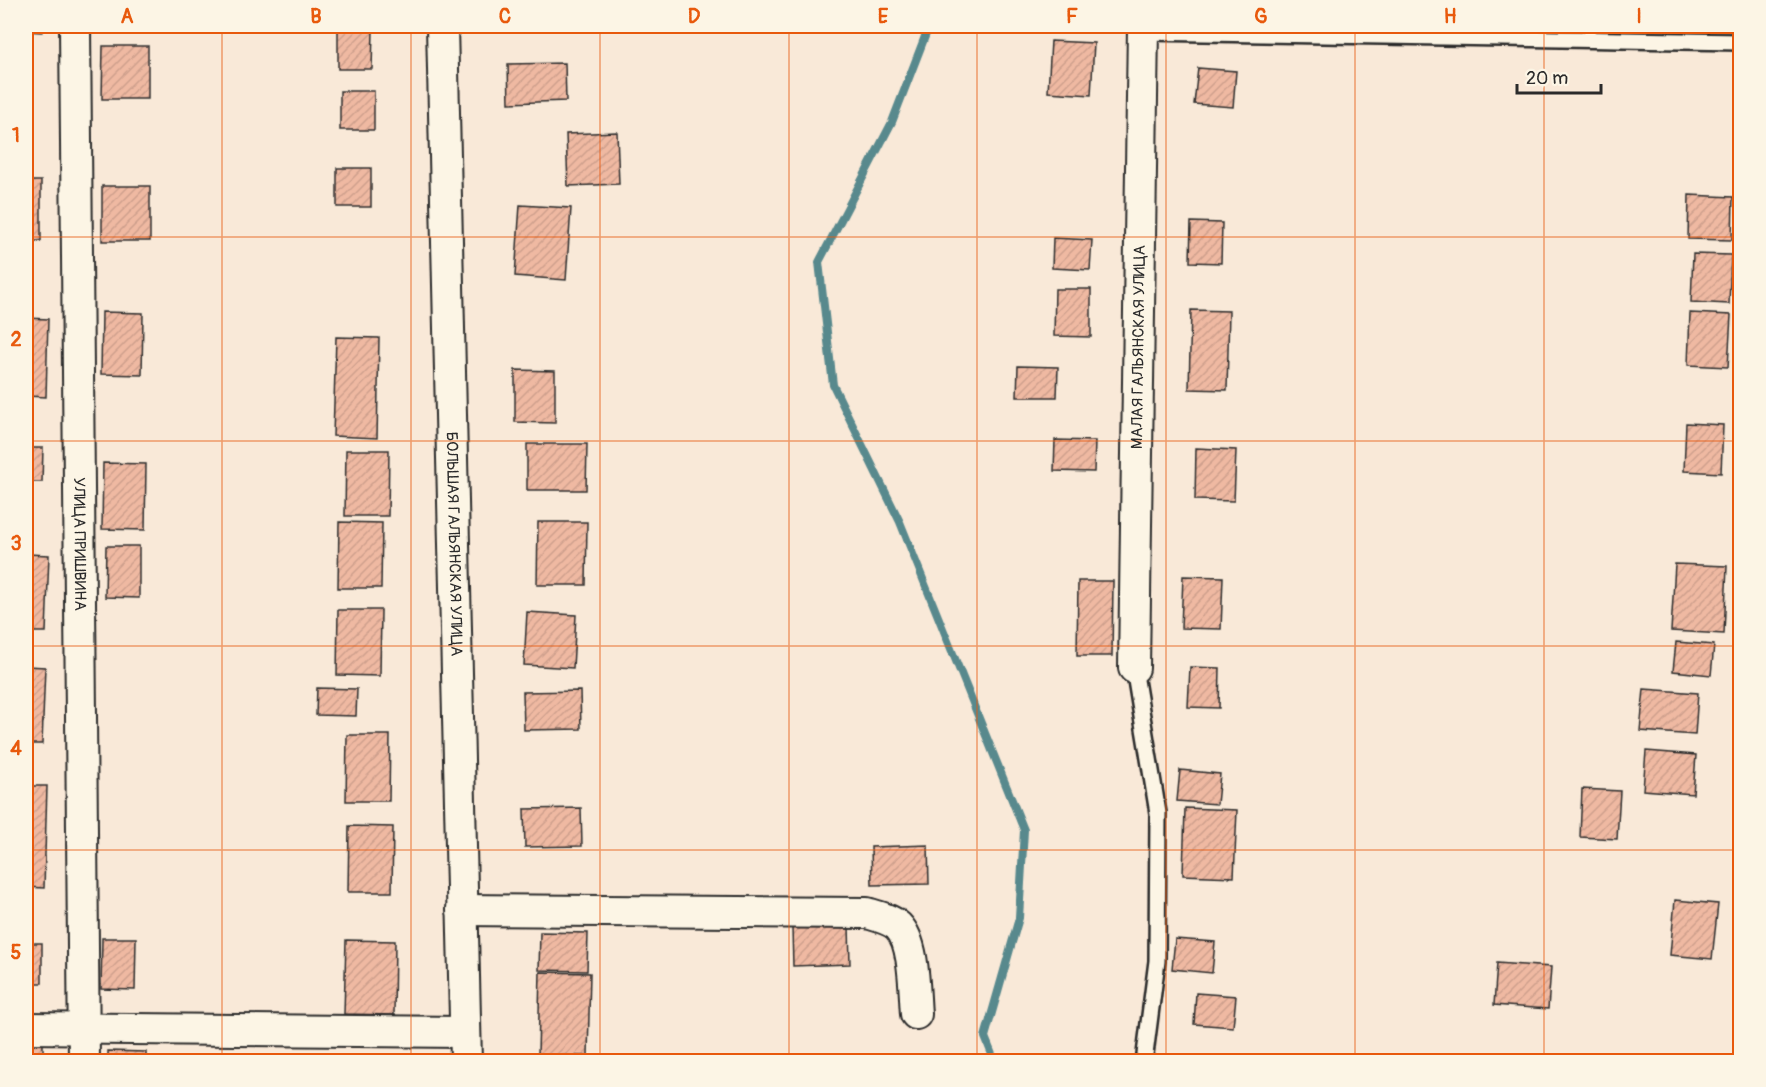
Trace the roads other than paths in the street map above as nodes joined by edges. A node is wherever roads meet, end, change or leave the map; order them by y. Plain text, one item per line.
1 (75, 26) edge
2 (442, 26) edge
3 (1142, 29) edge
4 (1740, 42) edge
5 (1134, 668) joint
6 (462, 910) junction
7 (916, 1014) dead end
8 (26, 1028) edge
9 (84, 1030) junction
10 (465, 1032) junction
11 (84, 1062) edge
12 (466, 1062) edge
13 (1144, 1062) edge

1 - 9 street, УЛИЦА ПРИШВИНА
2 - 6 street, БОЛЬШАЯ ГАЛЬЯНСКАЯ УЛИЦА
3 - 4 lane
3 - 5 street, МАЛАЯ ГАЛЬЯНСКАЯ УЛИЦА
5 - 13 lane
6 - 7 street
6 - 10 street, БОЛЬШАЯ ГАЛЬЯНСКАЯ УЛИЦА
8 - 9 street
9 - 10 street
9 - 11 street, УЛИЦА ПРИШВИНА
10 - 12 street, БОЛЬШАЯ ГАЛЬЯНСКАЯ УЛИЦА

